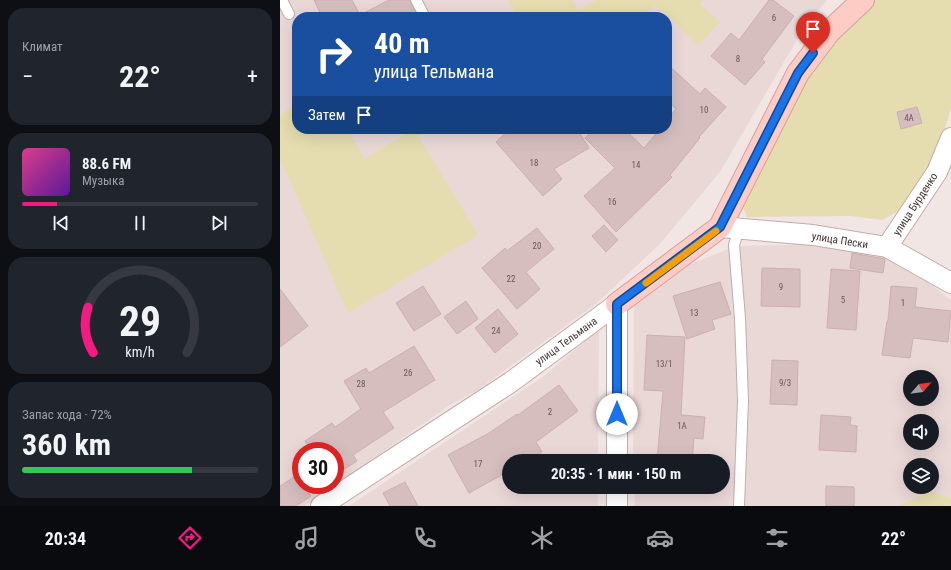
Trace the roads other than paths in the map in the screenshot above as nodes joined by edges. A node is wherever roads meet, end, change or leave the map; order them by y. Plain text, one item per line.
1 (282, 0) edge
2 (416, 0) edge
3 (863, 0) edge
4 (422, 12) edge
5 (289, 14) dead end
6 (951, 138) edge
7 (730, 228) junction
8 (887, 247) junction
9 (951, 283) edge
10 (617, 304) junction
11 (617, 454) edge
12 (617, 494) edge
13 (321, 506) edge
14 (617, 506) edge
15 (740, 506) edge

1 - 5 lane
2 - 4 lane
3 - 7 street, улица Тельмана
6 - 8 street, улица Бурденко
7 - 8 street, улица Пески
7 - 10 street, улица Тельмана
7 - 15 lane
8 - 9 street, улица Пески
10 - 11 street
10 - 13 street, улица Тельмана
12 - 14 street

